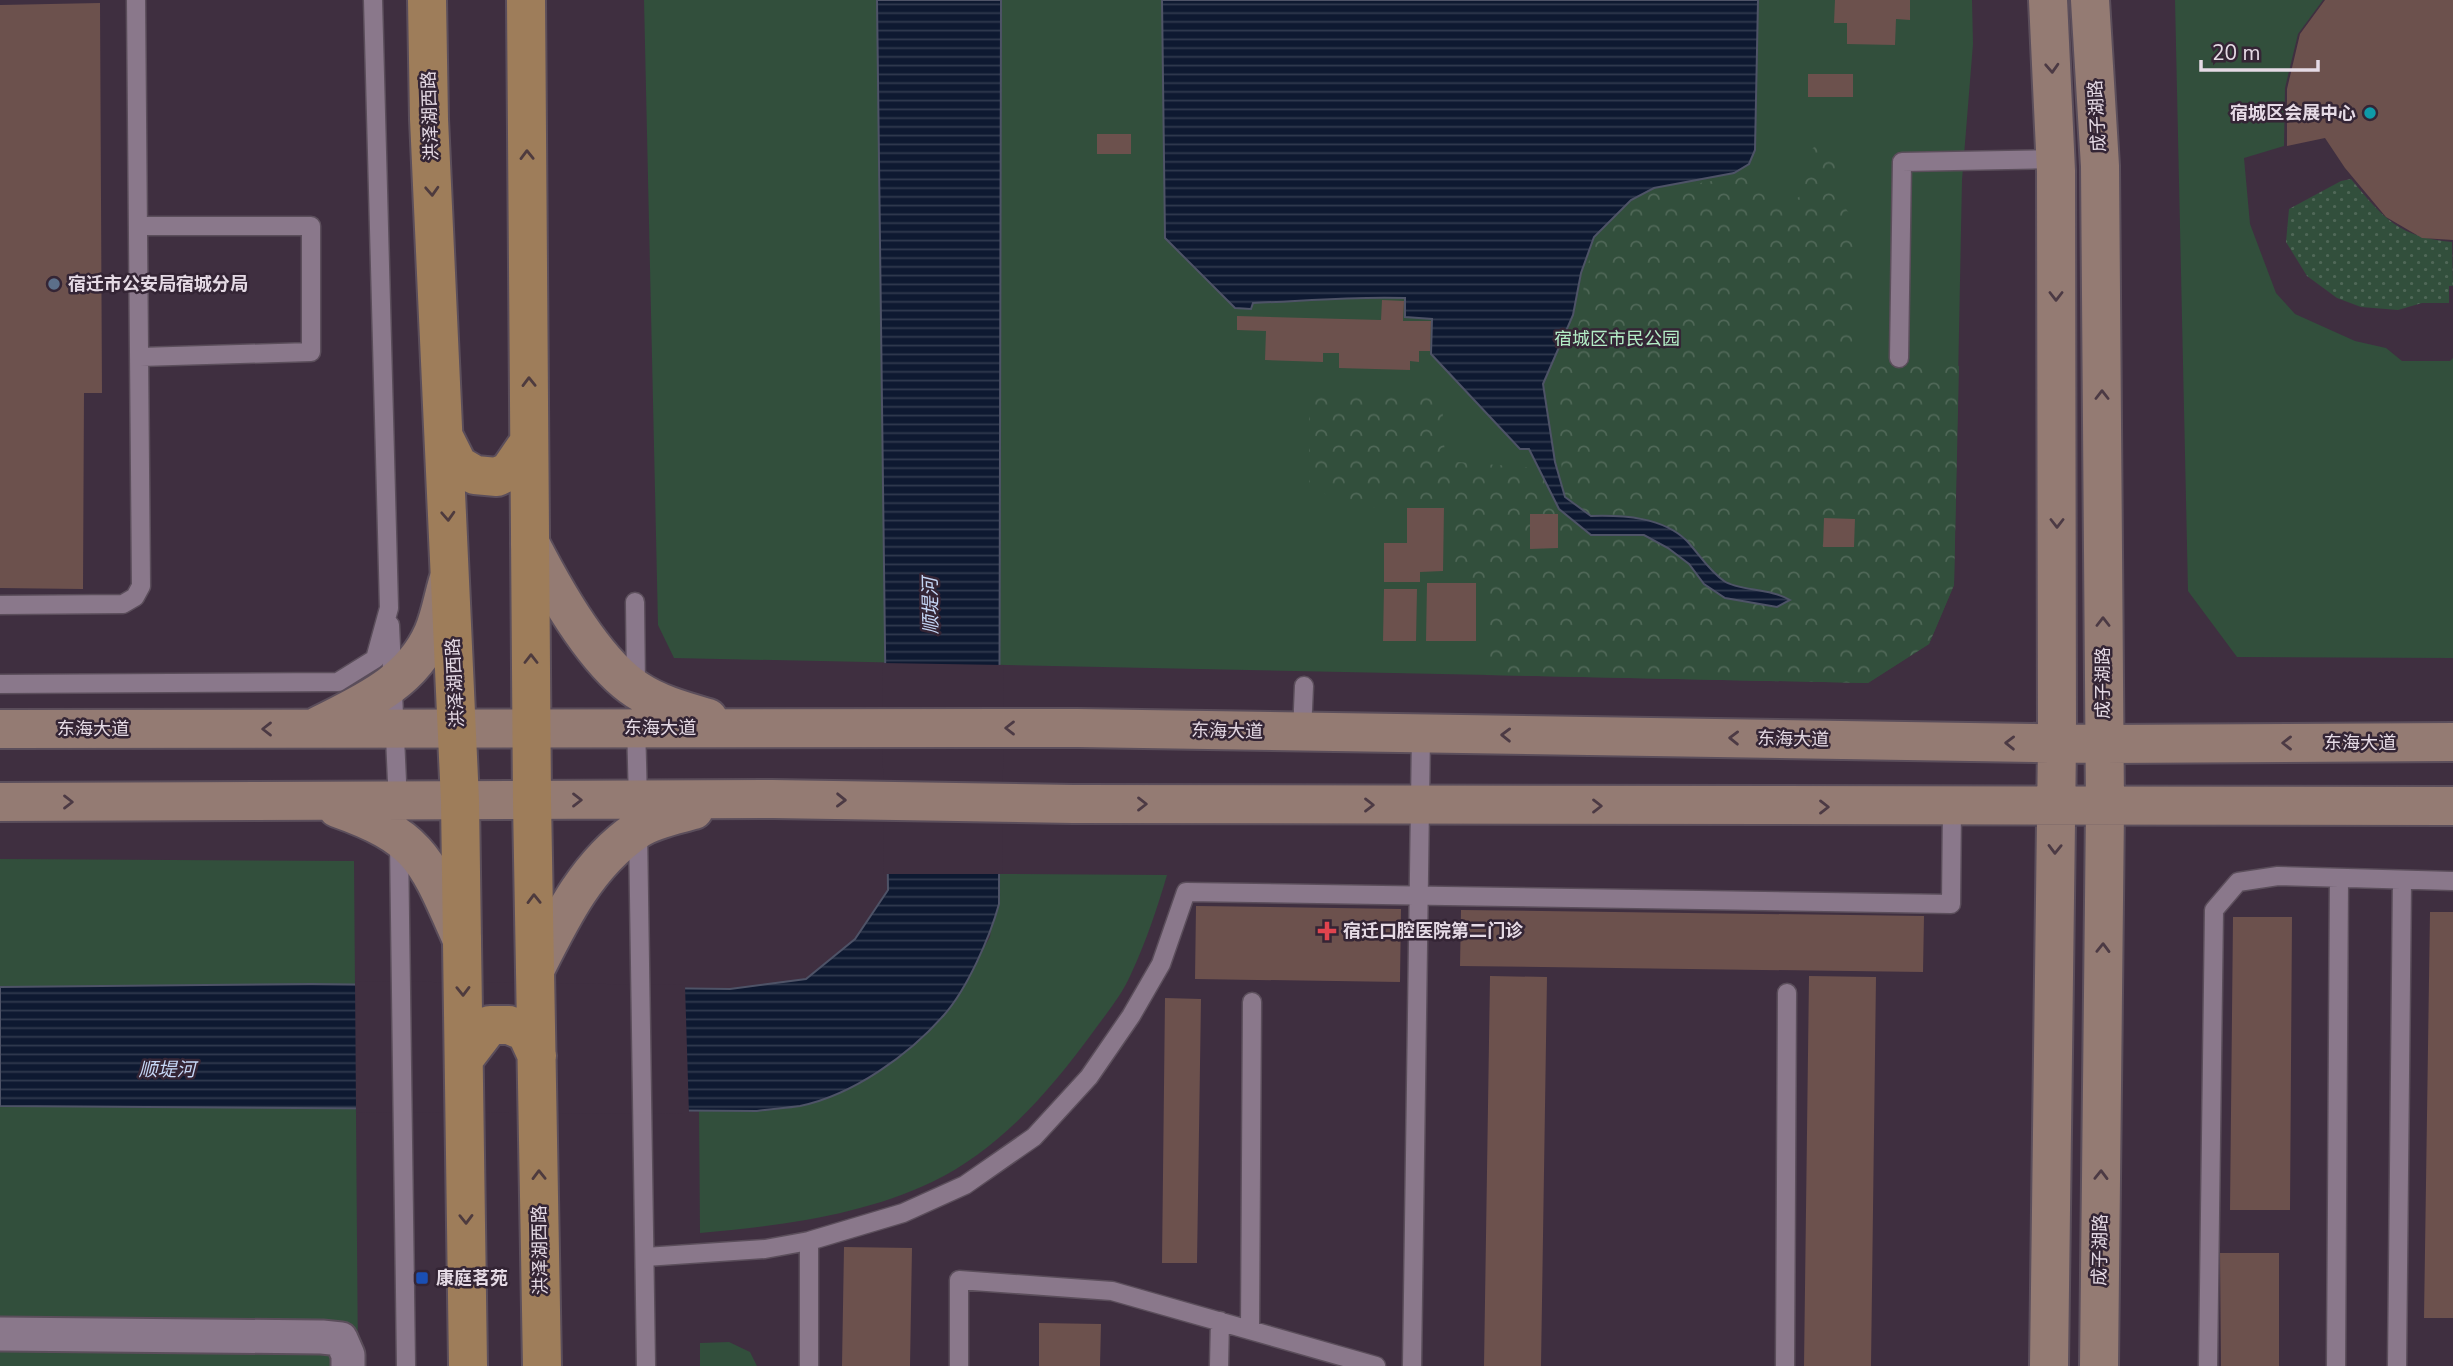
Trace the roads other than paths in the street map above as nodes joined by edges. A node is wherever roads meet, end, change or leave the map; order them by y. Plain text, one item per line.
1 (136, 0) edge
2 (373, 0) edge
3 (427, 0) edge
4 (526, 0) edge
5 (2049, 0) edge
6 (2090, 0) edge
7 (2056, 159) junction
8 (139, 226) junction
9 (140, 357) junction
10 (1899, 358) dead end
11 (444, 437) junction
12 (529, 442) junction
13 (530, 543) junction
14 (450, 573) junction
15 (635, 602) dead end
16 (0, 605) edge
17 (389, 608) junction
18 (0, 684) edge
19 (393, 686) junction
20 (1304, 686) dead end
21 (636, 690) junction
22 (532, 727) junction
23 (636, 728) junction
24 (743, 728) junction
25 (0, 729) edge
26 (312, 729) junction
27 (395, 729) junction
28 (457, 729) junction
29 (1302, 732) junction
30 (1421, 734) junction
31 (2453, 742) edge
32 (2057, 743) junction
33 (2104, 744) junction
34 (460, 801) junction
35 (532, 801) junction
36 (0, 803) edge
37 (1420, 805) junction
38 (2453, 806) edge
39 (1952, 807) junction
40 (2056, 808) junction
41 (2105, 808) junction
42 (638, 815) junction
43 (398, 818) junction
44 (2339, 878) junction
45 (2402, 880) junction
46 (2453, 881) edge
47 (1419, 895) junction
48 (462, 940) junction
49 (535, 970) junction
50 (1787, 993) dead end
51 (1252, 1002) dead end
52 (537, 1056) junction
53 (464, 1059) junction
54 (809, 1241) junction
55 (645, 1257) junction
56 (1220, 1321) junction
57 (1250, 1329) junction
58 (0, 1334) edge
59 (348, 1366) edge
60 (406, 1366) edge
61 (468, 1366) edge
62 (542, 1366) edge
63 (646, 1366) edge
64 (810, 1366) edge
65 (959, 1366) edge
66 (1219, 1366) edge
67 (1376, 1366) edge
68 (1412, 1366) edge
69 (1785, 1366) edge
70 (2049, 1366) edge
71 (2099, 1366) edge
72 (2208, 1366) edge
73 (2336, 1366) edge
74 (2397, 1366) edge

1 - 8 lane
2 - 17 lane
3 -> 11 main road, 洪泽湖西路
12 -> 4 main road, 洪泽湖西路
5 -> 7 street
33 -> 6 street, 成子湖路
7 - 10 lane
7 -> 32 street
8 - 9 lane
8 - 9 lane
9 - 16 lane
11 - 12 main road
11 -> 14 main road, 洪泽湖西路
12 - 13 main road, 洪泽湖西路
13 - 21 street
22 -> 13 main road, 洪泽湖西路
14 - 19 street
14 - 28 main road, 洪泽湖西路
15 - 21 lane
17 - 18 lane
17 - 19 lane
19 - 26 street
19 - 27 lane
20 - 29 lane
21 - 23 lane
21 - 24 street
22 - 23 street, 东海大道
22 - 28 street, 东海大道
22 - 35 main road, 洪泽湖西路
23 - 24 street, 东海大道
23 - 42 lane
29 -> 24 street, 东海大道
26 -> 25 street, 东海大道
26 - 27 street, 东海大道
27 - 28 street, 东海大道
27 - 43 lane
28 - 34 main road, 洪泽湖西路
29 - 30 street, 东海大道
32 -> 30 street, 东海大道
30 - 37 lane
31 -> 33 street, 东海大道
32 - 33 street, 东海大道
32 - 40 street
33 - 41 street, 成子湖路
34 - 35 street
34 - 43 street
34 - 48 main road, 洪泽湖西路
35 -> 42 street
49 -> 35 main road, 洪泽湖西路
36 -> 43 street
37 -> 39 street
42 -> 37 street
37 - 47 lane
38 - 41 street
39 - 40 street
39 - 47 lane
40 - 41 street
40 -> 70 street
71 -> 41 street, 成子湖路
42 - 49 street
42 - 55 lane
43 - 48 street
43 - 60 lane
44 - 45 lane
44 - 72 lane
44 - 73 lane
45 - 46 lane
45 - 74 lane
47 - 54 lane
47 - 68 lane
48 -> 53 main road, 洪泽湖西路
49 - 52 main road, 洪泽湖西路
50 - 69 lane
51 - 57 lane
52 - 53 main road
62 -> 52 main road, 洪泽湖西路
53 -> 61 main road, 洪泽湖西路
54 - 55 lane
54 - 64 lane
55 - 63 lane
56 - 57 lane
56 - 65 lane
56 - 66 lane
57 - 67 lane
58 - 59 street

